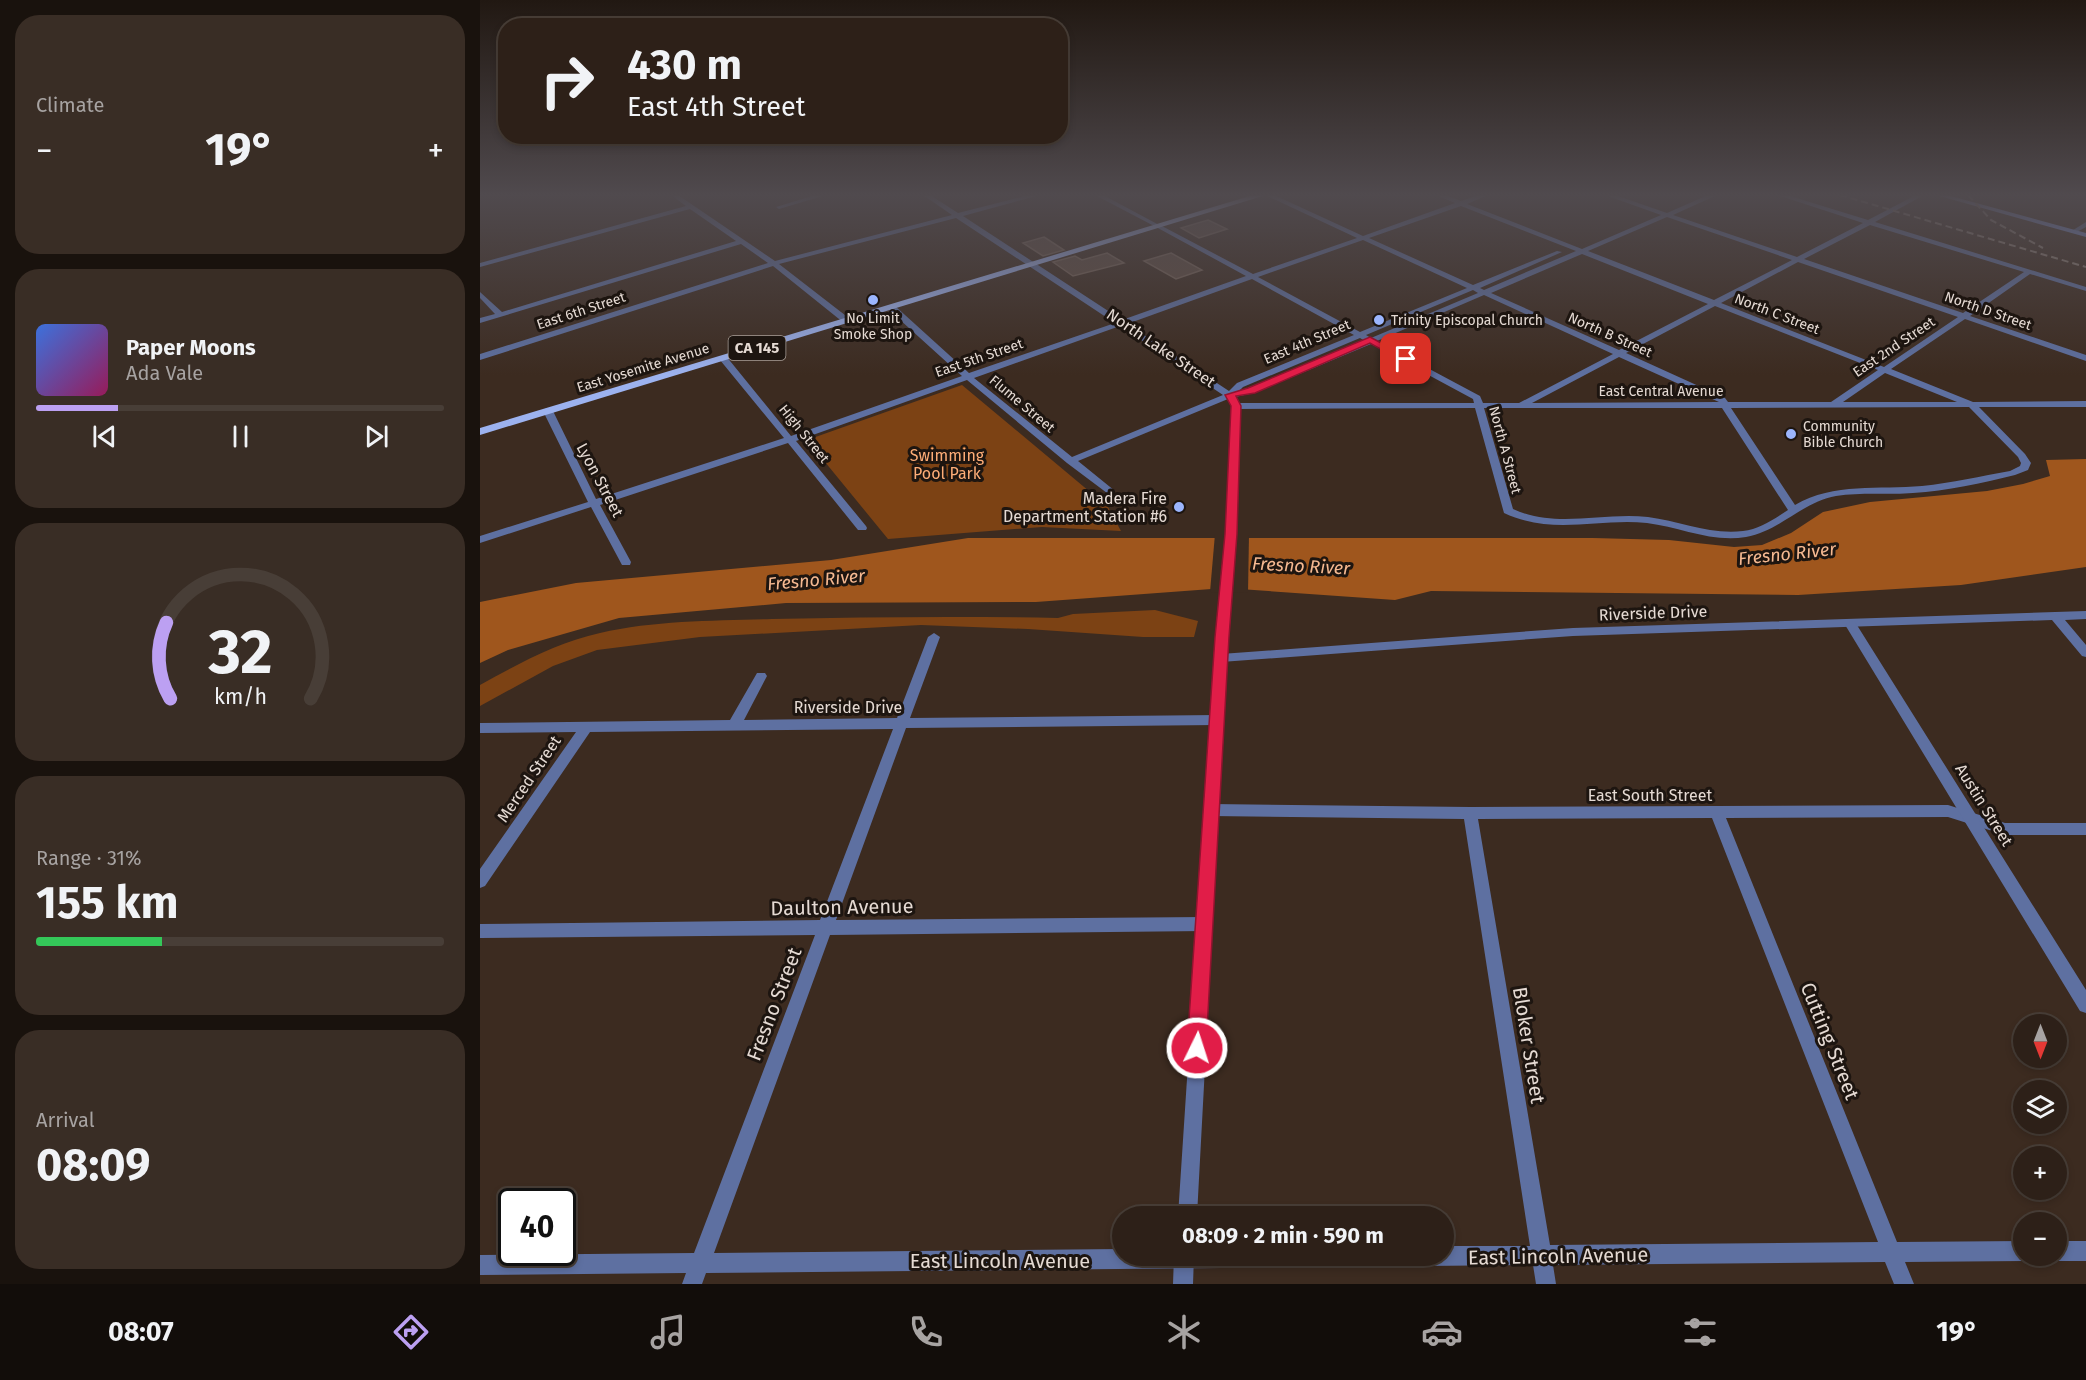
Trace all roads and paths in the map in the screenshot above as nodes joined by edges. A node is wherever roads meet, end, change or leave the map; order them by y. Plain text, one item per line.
1 (513, 255) edge
2 (696, 255) edge
3 (763, 255) edge
4 (811, 255) edge
5 (1020, 255) edge
6 (1064, 255) edge
7 (1210, 255) edge
8 (1314, 255) edge
9 (1401, 255) edge
10 (1552, 255) edge
11 (1573, 255) edge
12 (1592, 255) edge
13 (1782, 255) edge
14 (1807, 255) edge
15 (1974, 255) edge
16 (1797, 260) junction
17 (480, 264) edge
18 (776, 264) junction
19 (1034, 264) junction
20 (2029, 272) junction
21 (1250, 277) junction
22 (1472, 287) junction
23 (2086, 289) edge
24 (1484, 293) junction
25 (480, 294) edge
26 (1714, 304) junction
27 (891, 307) junction
28 (501, 314) junction
29 (1963, 316) junction
30 (480, 321) edge
31 (847, 321) junction
32 (1122, 322) junction
33 (1360, 334) junction
34 (1370, 339) junction
35 (1618, 354) junction
36 (480, 357) edge
37 (723, 358) junction
38 (2086, 358) edge
39 (1884, 370) junction
40 (968, 376) junction
41 (1230, 395) junction
42 (1834, 404) junction
43 (1971, 404) junction
44 (2086, 404) edge
45 (1479, 405) junction
46 (1521, 405) junction
47 (1726, 405) junction
48 (1236, 406) junction
49 (548, 411) junction
50 (480, 432) edge
51 (791, 439) junction
52 (1070, 461) junction
53 (1111, 493) dead end
54 (593, 502) junction
55 (1794, 511) junction
56 (862, 528) dead end
57 (480, 540) edge
58 (626, 562) dead end
59 (2086, 615) edge
60 (2056, 617) junction
61 (1851, 625) junction
62 (934, 637) dead end
63 (2086, 653) edge
64 (1221, 658) junction
65 (761, 676) dead end
66 (1217, 720) junction
67 (902, 723) junction
68 (735, 724) junction
69 (587, 726) junction
70 (480, 728) edge
71 (1211, 810) junction
72 (1470, 813) junction
73 (1717, 813) junction
74 (1970, 818) junction
75 (2086, 829) edge
76 (480, 881) edge
77 (1205, 924) junction
78 (825, 928) junction
79 (480, 931) edge
80 (2086, 1005) edge
81 (1188, 1206) edge
82 (2013, 1251) edge
83 (2067, 1251) edge
84 (2086, 1251) edge
85 (1892, 1252) junction
86 (1454, 1256) edge
87 (1541, 1256) junction
88 (1112, 1258) edge
89 (699, 1263) junction
90 (480, 1265) edge
91 (1184, 1266) edge
92 (692, 1284) edge
93 (1183, 1284) edge
94 (1546, 1284) edge
95 (1904, 1284) edge

1 - 17 street
2 - 28 street
3 - 18 street
4 - 18 street, East 6th Street
5 - 19 street, North Lake Street
6 - 19 main road, East Yosemite Avenue / CA 145
7 - 21 street, North A Street
8 - 21 street, East 5th Street
9 - 22 street, North B Street
10 - 22 street, East 4th Street
11 - 24 street, East 4th Street
12 - 26 street, North C Street
13 - 16 street, North D Street
14 - 16 street
15 - 20 street
16 - 26 street
16 - 29 street, North D Street
18 - 31 street
18 - 36 street, East 6th Street
19 - 27 main road, East Yosemite Avenue / CA 145
19 - 32 street, North Lake Street
20 - 23 street
20 - 29 street, East 2nd Street
21 - 32 street, East 5th Street
21 - 33 street, North A Street
22 - 24 street, North B Street
22 - 33 street, East 4th Street
24 - 34 street, East 4th Street
24 - 35 street, North B Street
25 - 28 street
26 - 35 street
26 - 39 street, North C Street
27 - 31 main road, East Yosemite Avenue / CA 145
27 - 40 street, Flume Street
28 - 30 street
29 - 38 street, North D Street
29 - 39 street, East 2nd Street
31 - 37 main road, East Yosemite Avenue / CA 145
32 - 40 street, East 5th Street
32 - 41 street, North Lake Street
33 - 34 street, North A Street
33 - 41 street, East 4th Street
34 - 41 street, East 4th Street
34 - 45 street, North A Street
35 - 46 street
35 - 47 street, North B Street
37 - 49 main road, East Yosemite Avenue / CA 145
37 - 51 street, High Street
39 - 42 street, East 2nd Street
39 - 43 street, North C Street
40 - 51 street, East 5th Street
40 - 52 street, Flume Street
41 - 48 street, North Lake Street
41 - 52 street, East 4th Street
42 - 43 street, East Central Avenue
42 - 47 street, East Central Avenue
43 - 44 street, East Central Avenue
43 - 55 street, North C Street
45 - 46 street, East Central Avenue
45 - 48 street, East Central Avenue
45 - 55 street, North A Street
46 - 47 street, East Central Avenue
47 - 55 street, North B Street
48 - 64 street
49 - 50 main road, East Yosemite Avenue / CA 145
49 - 54 street, Lyon Street
51 - 54 street, East 5th Street
51 - 56 street, High Street
52 - 53 street, Flume Street
54 - 57 street, East 5th Street
54 - 58 street, Lyon Street
59 - 60 street, Riverside Drive
60 - 61 street, Riverside Drive
60 - 63 street
61 - 64 street, Riverside Drive
61 - 74 street, Austin Street
62 - 67 street, Fresno Street
64 - 66 street
65 - 68 street
66 - 67 street, Riverside Drive
66 - 71 street
67 - 68 street, Riverside Drive
67 - 78 street, Fresno Street
68 - 69 street, Riverside Drive
69 - 70 street, Riverside Drive
69 - 76 street, Merced Street
71 - 72 street, East South Street
71 - 77 street
72 - 73 street, East South Street
72 - 87 street, Bloker Street
73 - 74 street, East South Street
73 - 85 street, Cutting Street
74 - 75 street, East South Street
74 - 80 street, Austin Street
77 - 78 street, Daulton Avenue
77 - 81 street
78 - 79 street, Daulton Avenue
78 - 89 street, Fresno Street
82 - 85 street, East Lincoln Avenue
83 - 84 street
85 - 87 street, East Lincoln Avenue
85 - 95 street, Cutting Street
86 - 87 street, East Lincoln Avenue
87 - 94 street, Bloker Street
88 - 89 street, East Lincoln Avenue
89 - 90 street, East Lincoln Avenue
89 - 92 street, Fresno Street
91 - 93 street

